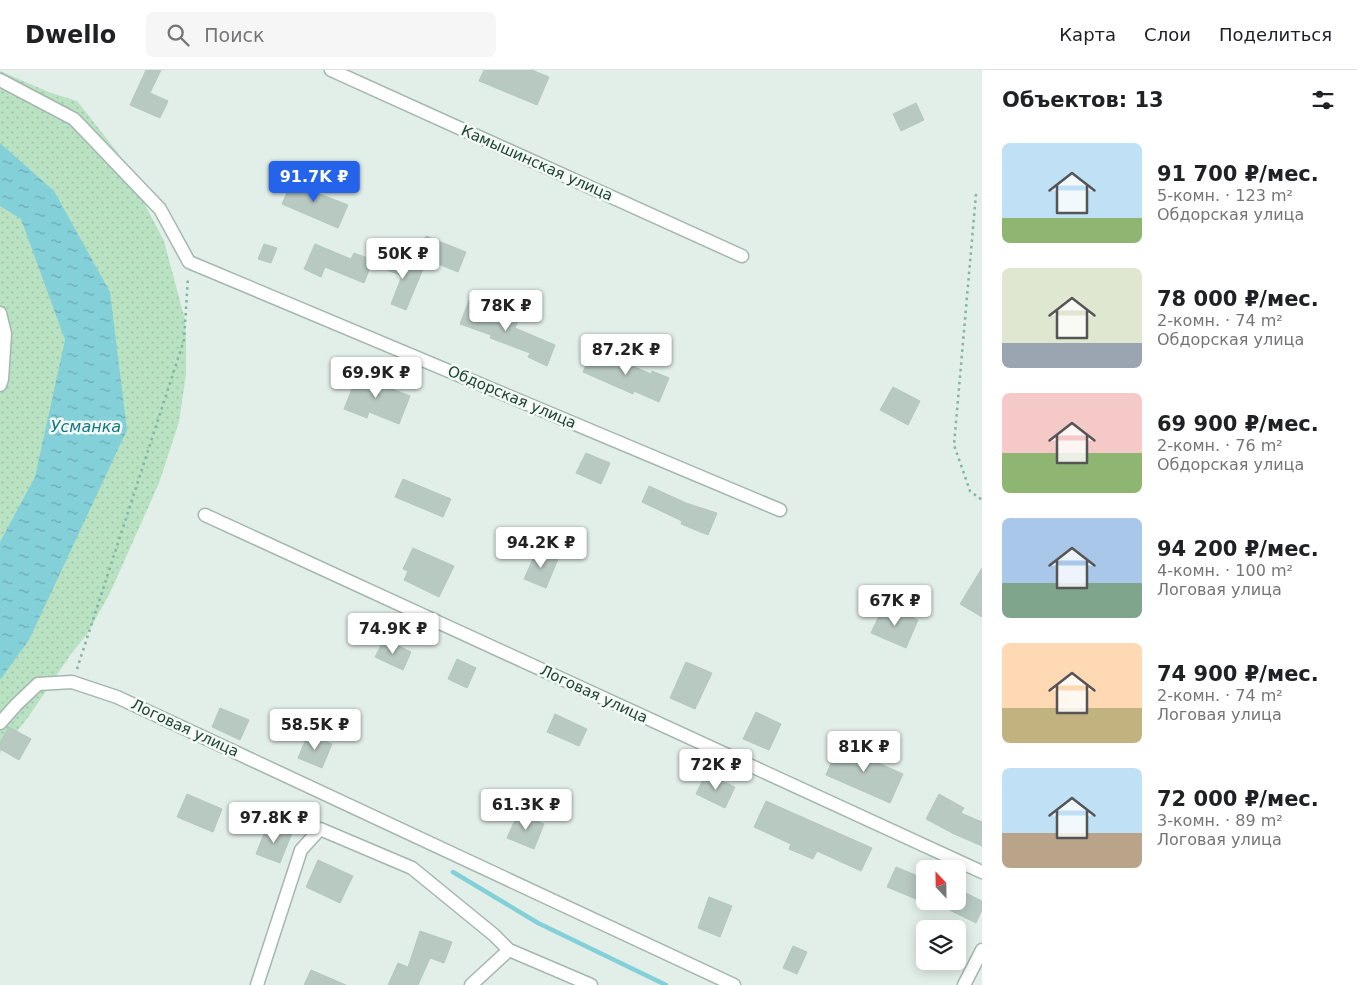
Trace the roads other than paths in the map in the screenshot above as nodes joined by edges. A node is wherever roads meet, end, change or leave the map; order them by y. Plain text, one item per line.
1 (331, 70) edge
2 (0, 80) edge
3 (742, 256) dead end
4 (0, 313) edge
5 (0, 386) edge
6 (780, 510) dead end
7 (205, 515) dead end
8 (0, 723) edge
9 (982, 872) edge
10 (509, 950) junction
11 (982, 950) edge
12 (257, 985) edge
13 (471, 985) edge
14 (591, 985) edge
15 (734, 985) edge
16 (964, 985) edge

1 - 3 street, Камышинская улица
2 - 6 street, Обдорская улица
4 - 5 street
7 - 9 street, Логовая улица
8 - 15 street, Логовая улица
10 - 12 street
10 - 13 street
10 - 14 street
11 - 16 street

